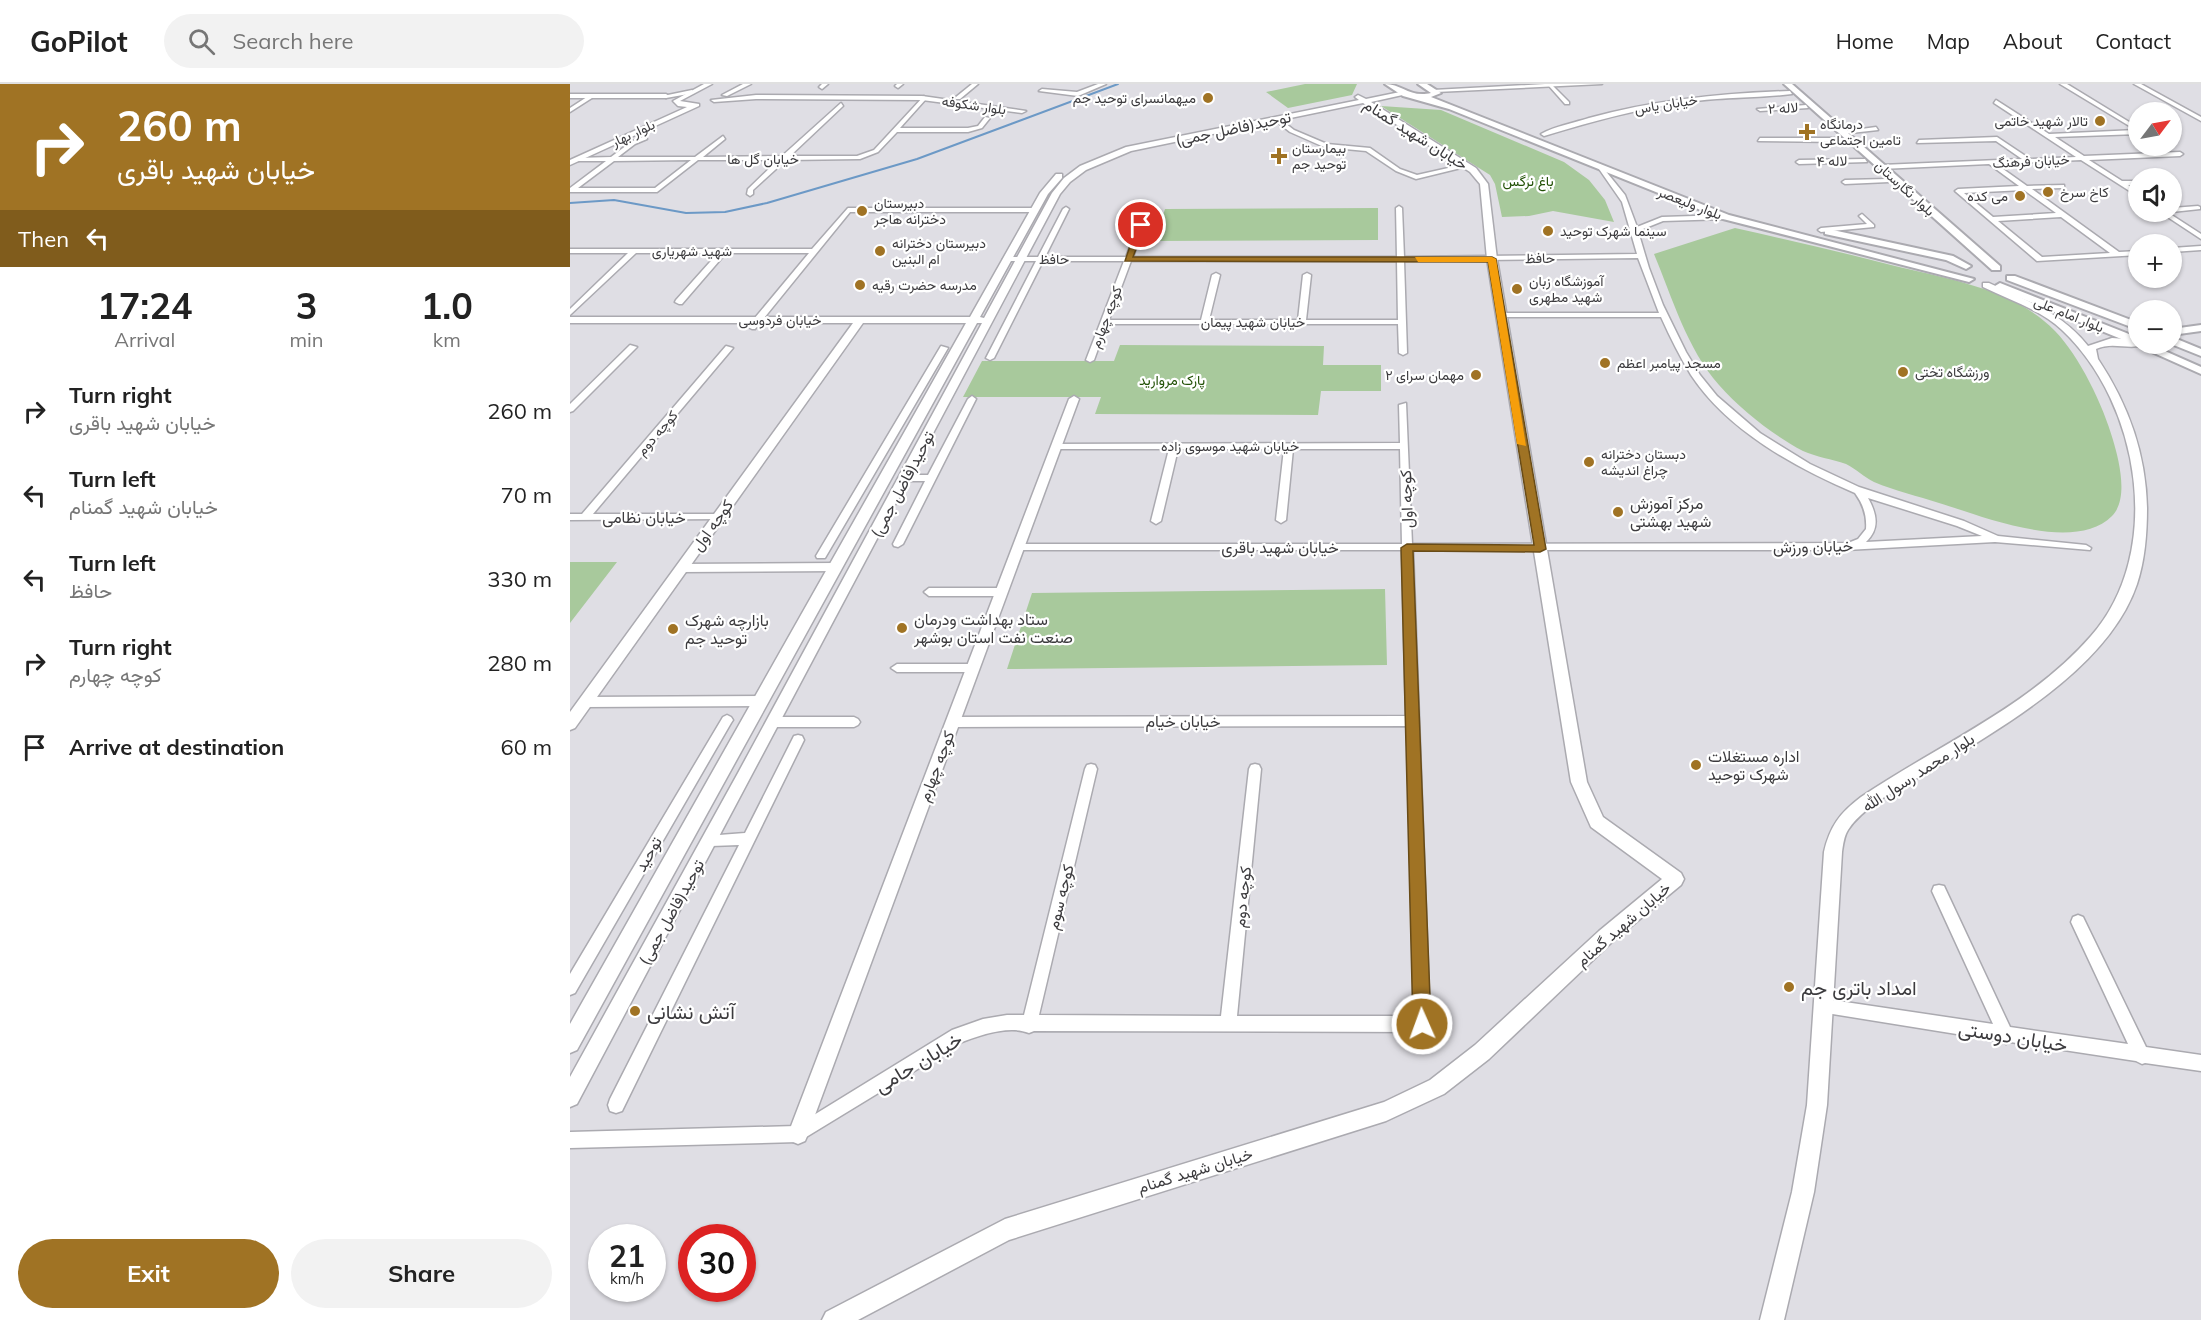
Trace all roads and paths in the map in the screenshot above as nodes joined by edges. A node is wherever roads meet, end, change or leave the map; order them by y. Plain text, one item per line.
1 (709, 84) edge
2 (975, 84) edge
3 (1094, 84) edge
4 (1102, 84) edge
5 (1422, 84) edge
6 (1510, 84) edge
7 (1599, 84) edge
8 (1779, 84) edge
9 (2063, 84) edge
10 (2137, 84) edge
11 (744, 86) edge
12 (1392, 87) edge
13 (1434, 87) edge
14 (1454, 87) edge
15 (1551, 87) junction
16 (1789, 89) edge
17 (1042, 91) dead end
18 (692, 92) junction
19 (570, 96) edge
20 (592, 96) junction
21 (666, 96) junction
22 (1420, 96) junction
23 (924, 98) junction
24 (958, 98) junction
25 (1361, 99) junction
26 (714, 100) junction
27 (1996, 102) dead end
28 (1567, 103) dead end
29 (672, 105) junction
30 (697, 105) junction
31 (841, 105) dead end
32 (1806, 107) junction
33 (1760, 109) dead end
34 (570, 110) edge
35 (987, 118) dead end
36 (1277, 119) junction
37 (2201, 119) edge
38 (1241, 123) junction
39 (2128, 124) edge
40 (1876, 129) dead end
41 (895, 130) junction
42 (2128, 132) edge
43 (1544, 134) junction
44 (1842, 136) junction
45 (2047, 136) junction
46 (645, 138) dead end
47 (723, 138) dead end
48 (1760, 140) dead end
49 (1919, 142) dead end
50 (1324, 145) junction
51 (570, 154) edge
52 (2141, 156) edge
53 (611, 159) junction
54 (697, 159) junction
55 (783, 159) junction
56 (2083, 159) junction
57 (574, 161) edge
58 (1865, 161) junction
59 (2029, 161) junction
60 (1799, 162) dead end
61 (1992, 163) junction
62 (1465, 165) junction
63 (1600, 166) junction
64 (1881, 167) junction
65 (1887, 181) junction
66 (1845, 182) dead end
67 (2121, 183) junction
68 (2128, 183) edge
69 (2062, 186) dead end
70 (2025, 188) junction
71 (2128, 188) edge
72 (750, 194) dead end
73 (1148, 207) dead end
74 (1399, 208) dead end
75 (2198, 208) dead end
76 (1066, 209) dead end
77 (2182, 209) edge
78 (1034, 210) junction
79 (2062, 215) junction
80 (1862, 216) dead end
81 (1726, 217) junction
82 (1993, 219) junction
83 (2178, 222) edge
84 (1635, 230) junction
85 (1821, 230) junction
86 (2201, 237) edge
87 (2201, 248) edge
88 (2182, 249) edge
89 (570, 250) edge
90 (634, 250) junction
91 (723, 250) junction
92 (813, 250) junction
93 (2117, 254) junction
94 (2128, 254) edge
95 (1640, 256) junction
96 (1007, 259) junction
97 (1021, 259) junction
98 (1042, 259) junction
99 (1128, 259) junction
100 (1400, 259) junction
101 (1492, 259) junction
102 (1969, 266) junction
103 (1996, 268) junction
104 (1216, 275) dead end
105 (1307, 275) dead end
106 (2011, 278) junction
107 (1969, 279) junction
108 (1986, 285) junction
109 (2000, 286) junction
110 (679, 302) dead end
111 (570, 313) edge
112 (1501, 315) junction
113 (1666, 315) junction
114 (2201, 319) edge
115 (570, 320) edge
116 (2182, 321) edge
117 (1104, 322) junction
118 (1204, 322) junction
119 (1302, 322) junction
120 (1402, 322) junction
121 (2128, 322) edge
122 (857, 323) junction
123 (972, 323) junction
124 (988, 323) junction
125 (755, 324) junction
126 (570, 326) edge
127 (2201, 328) edge
128 (2182, 331) edge
129 (2128, 338) edge
130 (2128, 343) edge
131 (2182, 344) edge
132 (633, 347) dead end
133 (729, 348) dead end
134 (944, 348) dead end
135 (1403, 353) dead end
136 (2201, 353) edge
137 (2164, 354) edge
138 (990, 358) dead end
139 (2093, 359) junction
140 (1090, 360) dead end
141 (2201, 371) edge
142 (972, 399) dead end
143 (1074, 399) dead end
144 (1403, 405) dead end
145 (570, 409) edge
146 (1057, 446) junction
147 (1174, 446) junction
148 (1289, 446) junction
149 (1404, 446) junction
150 (865, 478) junction
151 (886, 478) junction
152 (904, 478) junction
153 (932, 478) junction
154 (1858, 490) junction
155 (570, 517) edge
156 (585, 517) junction
157 (717, 517) junction
158 (1281, 520) dead end
159 (1156, 521) dead end
160 (1995, 539) junction
161 (898, 544) dead end
162 (1019, 547) junction
163 (1846, 547) junction
164 (1407, 548) junction
165 (2086, 548) dead end
166 (1540, 549) junction
167 (821, 556) dead end
168 (836, 567) junction
169 (681, 568) junction
170 (929, 592) dead end
171 (1002, 592) junction
172 (897, 668) dead end
173 (973, 668) junction
174 (762, 701) junction
175 (586, 702) junction
176 (727, 720) dead end
177 (1412, 721) junction
178 (775, 722) junction
179 (854, 722) dead end
180 (953, 722) junction
181 (570, 724) edge
182 (798, 740) dead end
183 (1091, 769) dead end
184 (1255, 769) dead end
185 (719, 778) junction
186 (744, 778) junction
187 (685, 838) junction
188 (657, 839) junction
189 (748, 839) junction
190 (711, 840) junction
191 (1939, 891) dead end
192 (2078, 922) dead end
193 (570, 988) edge
194 (1825, 1007) junction
195 (1422, 1024) joint
196 (1029, 1025) junction
197 (1228, 1025) junction
198 (2006, 1036) junction
199 (570, 1043) edge
200 (2142, 1056) junction
201 (2201, 1063) edge
202 (570, 1097) edge
203 (616, 1105) dead end
204 (798, 1134) junction
205 (570, 1140) edge
206 (834, 1320) edge
207 (1772, 1320) edge

1 - 18 street, بلوار بهار
2 - 24 street
3 - 4 street
4 - 17 street
5 - 13 main road, بلوار ولیعصر
6 - 14 street
7 - 15 street
8 - 16 main road, بلوار نگارستان
9 - 39 street
10 - 37 street
11 - 24 street, بلوار شکوفه
11 - 26 street
12 - 22 main road, بلوار ولیعصر
12 - 25 street, توحید(فاضل جمی)
13 - 14 street
13 - 22 main road
13 - 43 main road, بلوار ولیعصر
14 - 15 street
15 - 28 street
16 - 32 main road, بلوار نگارستان
16 - 43 street, خیابان یاس
16 - 44 main road, بلوار نگارستان
18 - 21 street
18 - 29 street, بلوار بهار
19 - 20 street
20 - 21 street
20 - 34 street
21 - 29 street
22 - 63 main road, بلوار ولیعصر
23 - 24 street, بلوار شکوفه
23 - 26 street, بلوار شکوفه
23 - 41 street, خیابان گل ها
25 - 36 street, توحید(فاضل جمی)
25 - 38 street, توحید(فاضل جمی)
25 - 62 street, خیابان شهید گمنام
26 - 30 street
27 - 45 street
29 - 30 street
29 - 51 street, بلوار بهار
30 - 57 street, بلوار بهار
31 - 55 street
32 - 33 street, لاله ۲
32 - 44 main road, بلوار نگارستان
35 - 41 street
36 - 38 street, توحید(فاضل جمی)
36 - 50 street
38 - 78 street, توحید(فاضل جمی)
38 - 97 street, توحید(فاضل جمی)
40 - 44 street
41 - 55 street, خیابان گل ها
42 - 45 street
43 - 85 main road, بلوار ولیعصر
44 - 48 street
44 - 58 main road, بلوار نگارستان
44 - 64 main road, بلوار نگارستان
45 - 56 street
46 - 53 street
47 - 54 street
49 - 59 street
50 - 62 street
50 - 62 street
52 - 56 street, خیابان فرهنگ
53 - 54 street, خیابان گل ها
53 - 54 street
53 - 57 street, خیابان گل ها
54 - 55 street, خیابان گل ها
55 - 72 street
56 - 59 street, خیابان فرهنگ
56 - 67 street
58 - 60 street, لاله ۴
58 - 65 main road, بلوار نگارستان
59 - 61 street, خیابان فرهنگ
61 - 64 street, خیابان فرهنگ
61 - 70 street
62 - 101 street, خیابان شهید گمنام
63 - 81 main road, بلوار ولیعصر
63 - 84 street
64 - 103 main road, بلوار نگارستان
65 - 66 street
65 - 102 main road, بلوار نگارستان
67 - 68 street
67 - 71 street
69 - 70 street
70 - 79 street
70 - 82 street
73 - 99 street, کوچه چهارم
74 - 100 street
75 - 77 street
76 - 98 street
78 - 92 street
78 - 96 street, توحید(فاضل جمی)
79 - 82 street
79 - 93 street
80 - 85 street
81 - 84 street
81 - 107 main road, بلوار ولیعصر
82 - 93 street
83 - 86 street
84 - 95 street
85 - 102 main road, بلوار ولیعصر
87 - 88 street
89 - 90 street, شهید شهریاری
90 - 91 street, شهید شهریاری
90 - 111 street
91 - 92 street, شهید شهریاری
91 - 110 street
92 - 125 street
93 - 94 street
95 - 101 street, حافظ
95 - 113 street
96 - 97 street, حافظ
96 - 123 street, توحید(فاضل جمی)
97 - 98 street, حافظ
97 - 124 street, توحید(فاضل جمی)
98 - 99 street, حافظ
98 - 138 street
99 - 100 street, حافظ
99 - 117 street, کوچه چهارم
100 - 101 street, حافظ
100 - 120 street
101 - 112 street, خیابان شهید گمنام
102 - 103 main road, بلوار ولیعصر
102 - 107 main road
103 - 106 main road, بلوار نگارستان
104 - 118 street
105 - 119 street
106 - 109 main road
106 - 121 main road, بلوار امام علی
107 - 108 main road, بلوار ولیعصر
108 - 109 main road, بلوار امام علی
108 - 139 street, بلوار محمد رسول الله
109 - 129 main road, بلوار امام علی
112 - 113 street
112 - 166 street, خیابان شهید گمنام
113 - 154 street
114 - 116 main road
115 - 125 street, خیابان فردوسی
117 - 118 street, خیابان شهید پیمان
117 - 140 street, کوچه چهارم
118 - 119 street, خیابان شهید پیمان
119 - 120 street, خیابان شهید پیمان
120 - 135 street
122 - 123 street, خیابان فردوسی
122 - 125 street, خیابان فردوسی
122 - 157 street, کوچه اول
123 - 124 street, خیابان فردوسی
123 - 151 street, توحید(فاضل جمی)
124 - 152 street, توحید(فاضل جمی)
125 - 126 street, خیابان فردوسی
127 - 128 main road
130 - 139 street
131 - 136 main road
132 - 145 street
133 - 156 street, کوچه دوم
134 - 150 street
137 - 141 main road, بلوار امام علی
139 - 194 street, بلوار محمد رسول الله
142 - 153 street
143 - 146 street, کوچه چهارم
144 - 149 street, کوچه اول
146 - 147 street, خیابان شهید موسوی زاده
146 - 162 street, کوچه چهارم
147 - 148 street, خیابان شهید موسوی زاده
147 - 159 street
148 - 149 street, خیابان شهید موسوی زاده
148 - 158 street
149 - 164 street, کوچه اول
150 - 151 street
150 - 167 street
151 - 168 street, توحید(فاضل جمی)
152 - 153 street
152 - 178 street, توحید(فاضل جمی)
153 - 161 street
154 - 160 street
154 - 163 street
155 - 156 street, خیابان نظامی
156 - 157 street, خیابان نظامی
157 - 169 street, کوچه اول
160 - 163 street, خیابان ورزش
160 - 165 street, خیابان ورزش
162 - 164 street, خیابان شهید باقری
162 - 171 street, کوچه چهارم
163 - 166 street, خیابان ورزش
164 - 166 street, خیابان شهید باقری
164 - 177 street, کوچه اول
166 - 206 street, خیابان شهید گمنام
168 - 169 street
168 - 174 street, توحید(فاضل جمی)
169 - 175 street, کوچه اول
170 - 171 street
171 - 173 street, کوچه چهارم
172 - 173 street
173 - 180 street, کوچه چهارم
174 - 175 street
174 - 185 street, توحید(فاضل جمی)
175 - 181 street, کوچه اول
176 - 188 street, توحید
177 - 180 street, خیابان خیام
177 - 195 street, کوچه اول
178 - 179 street
178 - 186 street, توحید(فاضل جمی)
180 - 204 street, کوچه چهارم
182 - 189 street
183 - 196 street, کوچه سوم
184 - 197 street, کوچه دوم
185 - 186 street
185 - 187 street, توحید(فاضل جمی)
186 - 190 street, توحید(فاضل جمی)
187 - 188 street
187 - 199 street, توحید(فاضل جمی)
188 - 193 street, توحید
189 - 190 street
189 - 203 street
190 - 202 street, توحید(فاضل جمی)
191 - 198 street
192 - 200 street
194 - 198 street, خیابان دوستی
194 - 207 street, بلوار محمد رسول الله
195 - 197 street, خیابان جامی
196 - 197 street, خیابان جامی
196 - 204 street, خیابان جامی
198 - 200 street, خیابان دوستی
200 - 201 street, خیابان دوستی
204 - 205 street, خیابان جامی

